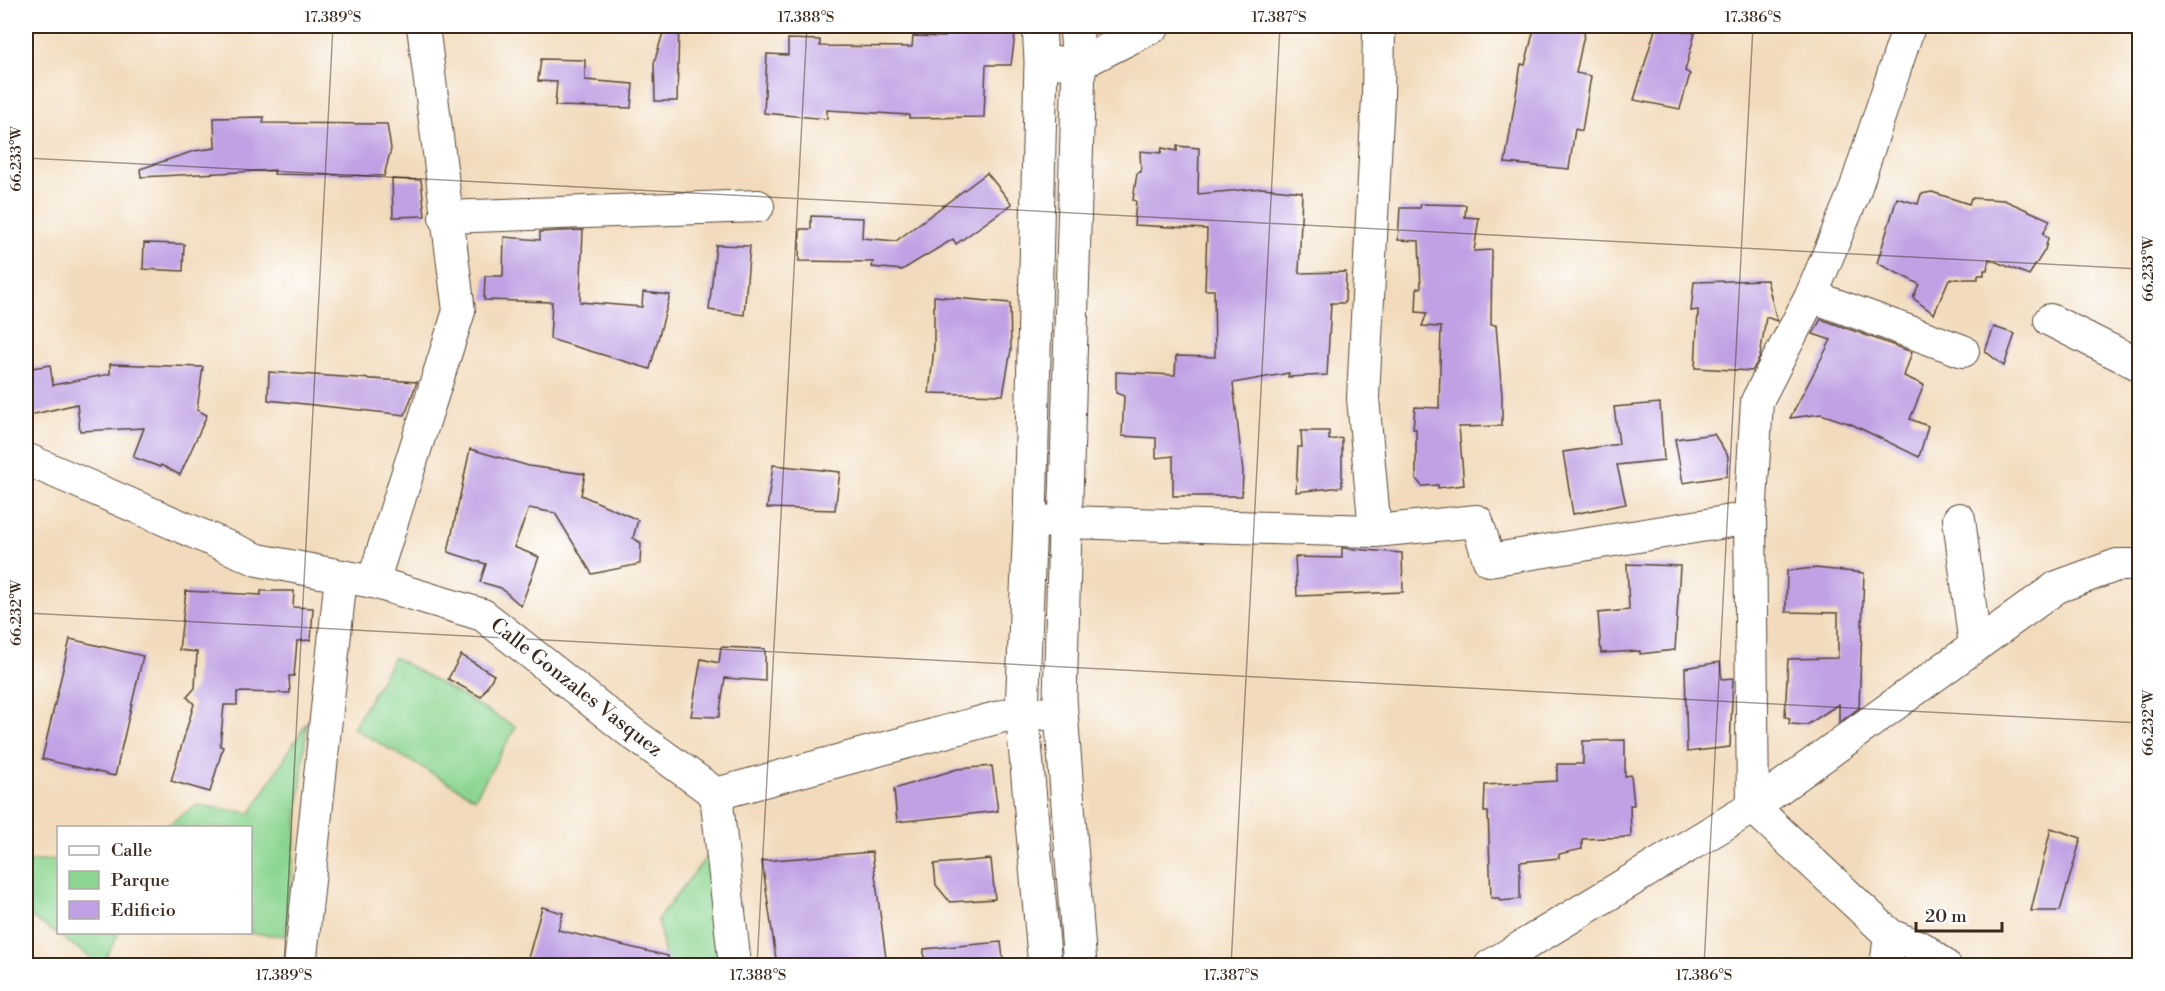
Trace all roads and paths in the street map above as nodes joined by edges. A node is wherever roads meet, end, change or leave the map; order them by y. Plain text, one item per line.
1 (423, 26) edge
2 (1039, 26) edge
3 (1076, 26) edge
4 (1154, 26) edge
5 (1379, 26) edge
6 (1909, 26) edge
7 (1041, 62) junction
8 (1079, 64) junction
9 (758, 206) dead end
10 (445, 217) junction
11 (1811, 296) junction
12 (2050, 320) dead end
13 (1963, 351) dead end
14 (2139, 365) edge
15 (26, 459) edge
16 (1750, 518) junction
17 (1959, 519) dead end
18 (1030, 521) junction
19 (1065, 522) junction
20 (1375, 531) junction
21 (2138, 563) edge
22 (341, 576) junction
23 (373, 582) junction
24 (1975, 646) junction
25 (1022, 711) junction
26 (1061, 716) junction
27 (716, 794) junction
28 (1753, 807) junction
29 (1890, 935) junction
30 (1520, 956) edge
31 (300, 966) edge
32 (735, 966) edge
33 (1044, 966) edge
34 (1080, 966) edge
35 (1490, 966) edge
36 (1886, 966) edge
37 (1945, 966) edge

1 - 10 street
2 - 7 street
3 - 8 street
4 - 8 street
5 - 20 street
6 - 11 street
7 - 8 street
7 - 18 street
8 - 19 street
9 - 10 street
10 - 23 street
11 - 13 street
11 - 16 street
12 - 14 street
15 - 22 street, Calle Gonzales Vasquez
16 - 20 street
16 - 28 street
17 - 24 street
18 - 19 street
18 - 25 street
19 - 20 street
19 - 26 street
21 - 24 street
22 - 23 street, Calle Gonzales Vasquez
22 - 31 street
23 - 27 street, Calle Gonzales Vasquez
24 - 28 street
25 - 26 street
25 - 27 street
25 - 33 street
26 - 34 street
27 - 32 street
28 - 29 street
28 - 30 street
29 - 36 street
29 - 37 street
30 - 35 street

